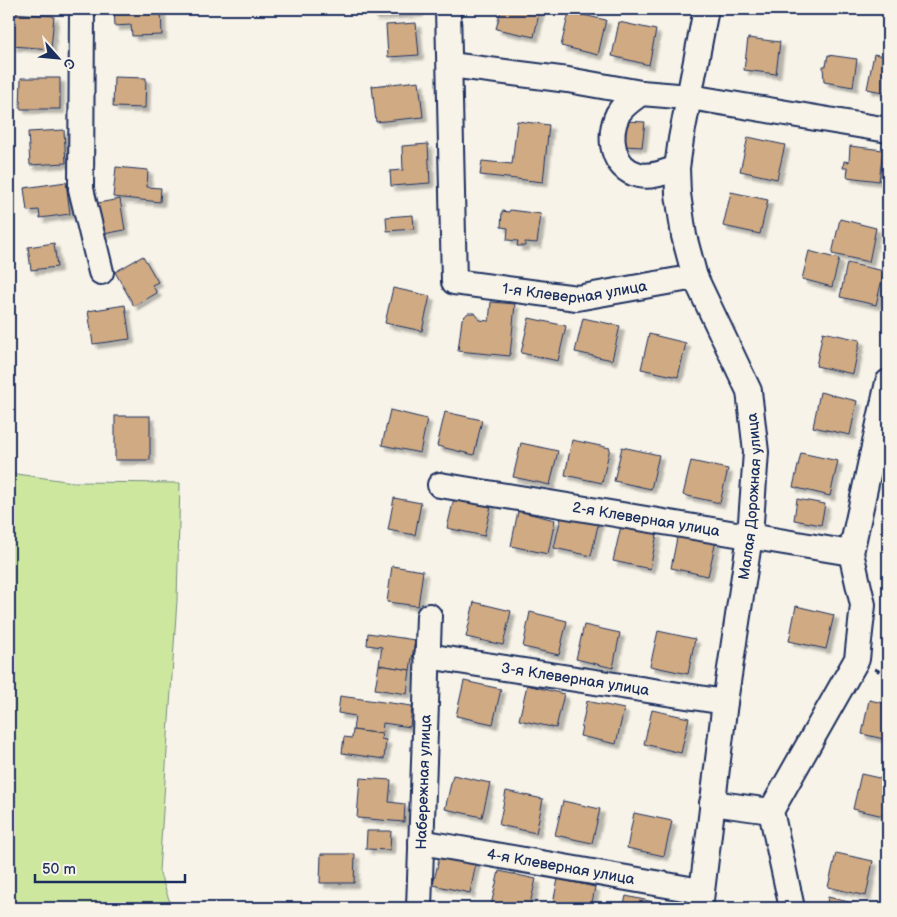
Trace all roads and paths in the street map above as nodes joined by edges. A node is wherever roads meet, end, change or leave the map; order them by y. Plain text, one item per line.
1 (82, 9) edge
2 (448, 9) edge
3 (706, 9) edge
4 (450, 65) junction
5 (641, 94) junction
6 (690, 97) junction
7 (888, 130) edge
8 (677, 168) junction
9 (101, 272) dead end
10 (695, 277) junction
11 (888, 382) edge
12 (440, 485) dead end
13 (750, 536) junction
14 (851, 553) junction
15 (429, 616) dead end
16 (427, 656) junction
17 (725, 702) junction
18 (712, 802) junction
19 (772, 810) junction
20 (421, 842) junction
21 (700, 899) edge
22 (419, 908) edge
23 (792, 908) edge

1 - 9 street
2 - 4 street
3 - 6 street, Малая Дорожная улица
4 - 5 street
4 - 10 street, 1-я Клеверная улица
5 - 6 street
5 - 8 street
6 - 7 street
6 - 8 street, Малая Дорожная улица
8 - 10 street, Малая Дорожная улица
10 - 13 street, Малая Дорожная улица
11 - 14 street
12 - 13 street, 2-я Клеверная улица
13 - 14 street, 2-я Клеверная улица
13 - 17 street, Малая Дорожная улица
14 - 19 street
15 - 16 street, Набережная улица
16 - 17 street, 3-я Клеверная улица
16 - 20 street, Набережная улица
17 - 18 street, Малая Дорожная улица
18 - 19 street
18 - 21 street, Малая Дорожная улица
19 - 23 street
20 - 21 street, 4-я Клеверная улица
20 - 22 street, Набережная улица

